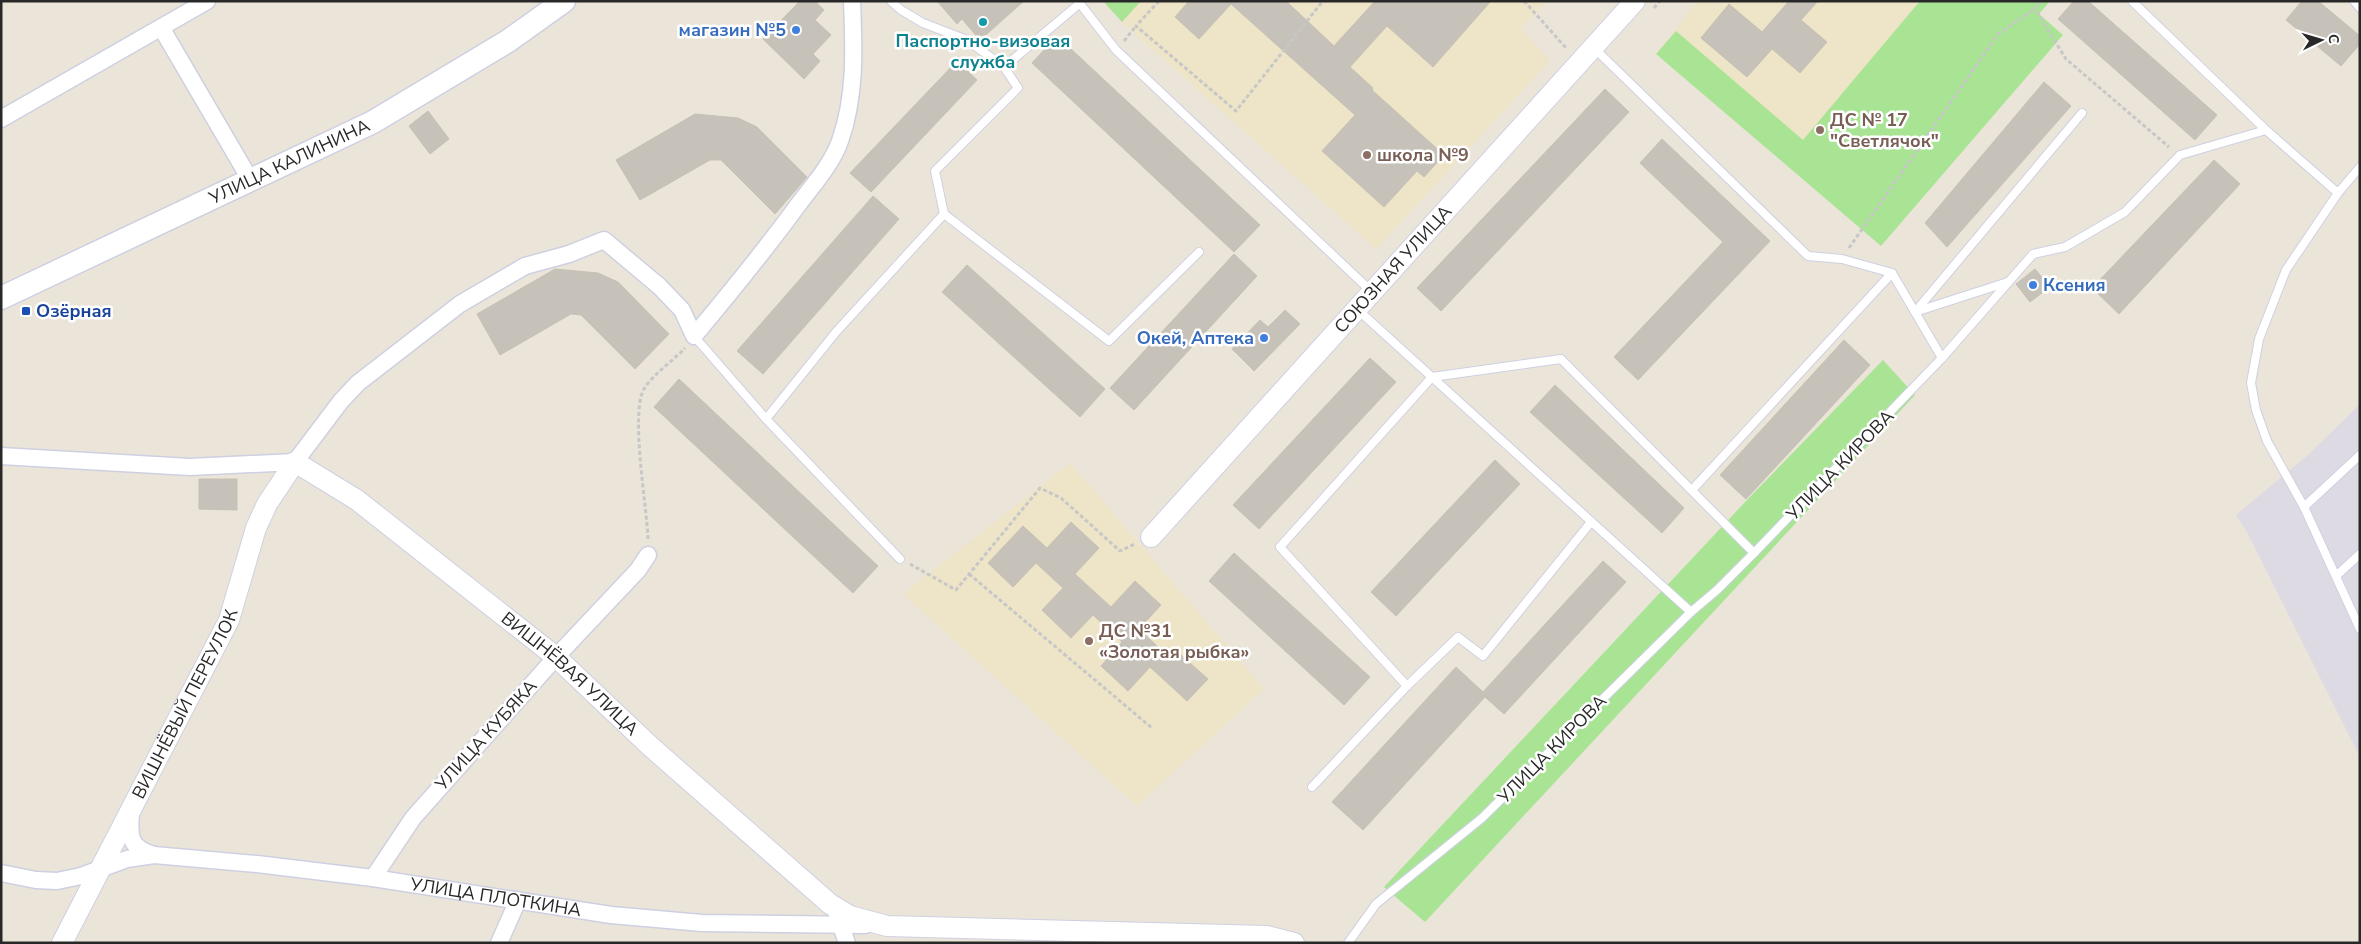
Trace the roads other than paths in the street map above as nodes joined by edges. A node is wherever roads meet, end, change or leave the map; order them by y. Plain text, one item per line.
1 (207, 1) edge
2 (564, 1) edge
3 (852, 1) edge
4 (890, 1) edge
5 (1635, 1) edge
6 (2132, 1) edge
7 (2354, 1) edge
8 (1078, 3) edge
9 (2360, 8) edge
10 (162, 29) junction
11 (1593, 48) junction
12 (1004, 67) junction
13 (2082, 113) dead end
14 (1, 119) edge
15 (2266, 130) junction
16 (2360, 167) edge
17 (251, 181) junction
18 (2338, 194) junction
19 (944, 214) junction
20 (1198, 252) dead end
21 (1892, 272) junction
22 (2010, 282) junction
23 (1372, 292) junction
24 (1, 298) edge
25 (1357, 309) junction
26 (1915, 312) junction
27 (694, 336) junction
28 (1942, 358) junction
29 (1432, 377) junction
30 (766, 419) junction
31 (2360, 455) edge
32 (1, 456) edge
33 (295, 462) junction
34 (1692, 490) junction
35 (2304, 507) junction
36 (1591, 522) junction
37 (1151, 537) road end
38 (1754, 553) junction
39 (648, 554) road end
40 (2360, 554) edge
41 (900, 559) road end
42 (2336, 576) junction
43 (1691, 612) junction
44 (2360, 629) edge
45 (556, 657) junction
46 (1407, 686) junction
47 (1312, 787) dead end
48 (131, 810) junction
49 (154, 855) junction
50 (101, 869) junction
51 (1, 872) edge
52 (373, 878) junction
53 (518, 900) junction
54 (830, 904) junction
55 (840, 924) junction
56 (888, 926) junction
57 (62, 943) edge
58 (499, 943) edge
59 (847, 943) edge
60 (1294, 943) edge
61 (1348, 943) edge

1 - 10 street
2 - 17 main road, УЛИЦА КАЛИНИНА
3 - 27 street
4 - 12 lane
5 - 11 street, СОЮЗНАЯ УЛИЦА
6 - 15 lane
7 - 9 lane
8 - 12 lane
8 - 23 lane
10 - 14 street
10 - 17 street
11 - 21 lane
11 - 23 street, СОЮЗНАЯ УЛИЦА
12 - 19 lane
13 - 26 lane
15 - 18 lane
15 - 22 lane, УЛИЦА КИРОВА
16 - 18 lane
17 - 24 main road, УЛИЦА КАЛИНИНА
18 - 35 lane
19 - 20 lane
19 - 30 lane
21 - 26 lane
21 - 34 lane
22 - 26 lane
22 - 28 lane, УЛИЦА КИРОВА
23 - 25 street, СОЮЗНАЯ УЛИЦА
25 - 29 lane
25 - 37 street, СОЮЗНАЯ УЛИЦА
26 - 28 lane
27 - 30 lane
27 - 33 street
28 - 38 lane, УЛИЦА КИРОВА
29 - 34 lane
29 - 36 lane
29 - 46 lane
30 - 41 lane
31 - 35 lane
32 - 33 street
33 - 45 street, ВИШНЁВАЯ УЛИЦА
33 - 48 street, ВИШНЁВЫЙ ПЕРЕУЛОК
34 - 38 lane
35 - 42 lane
36 - 43 lane
36 - 46 lane
38 - 43 lane, УЛИЦА КИРОВА
39 - 45 street, УЛИЦА КУБЯКА
40 - 42 lane
42 - 44 lane
43 - 61 lane, УЛИЦА КИРОВА
45 - 52 street, УЛИЦА КУБЯКА
45 - 54 street, ВИШНЁВАЯ УЛИЦА
46 - 47 lane
48 - 49 street, УЛИЦА ПЛОТКИНА
48 - 50 street, ВИШНЁВЫЙ ПЕРЕУЛОК
49 - 50 street, УЛИЦА ПЛОТКИНА
49 - 52 street, УЛИЦА ПЛОТКИНА
50 - 51 street, УЛИЦА ПЛОТКИНА
50 - 57 street, ВИШНЁВЫЙ ПЕРЕУЛОК
52 - 53 street, УЛИЦА ПЛОТКИНА
53 - 55 street, УЛИЦА ПЛОТКИНА
53 - 58 street
54 - 55 street, ВИШНЁВАЯ УЛИЦА
54 - 56 street, ВИШНЁВАЯ УЛИЦА
55 - 56 street, УЛИЦА ПЛОТКИНА
55 - 59 street
56 - 60 street, УЛИЦА ПЛОТКИНА

